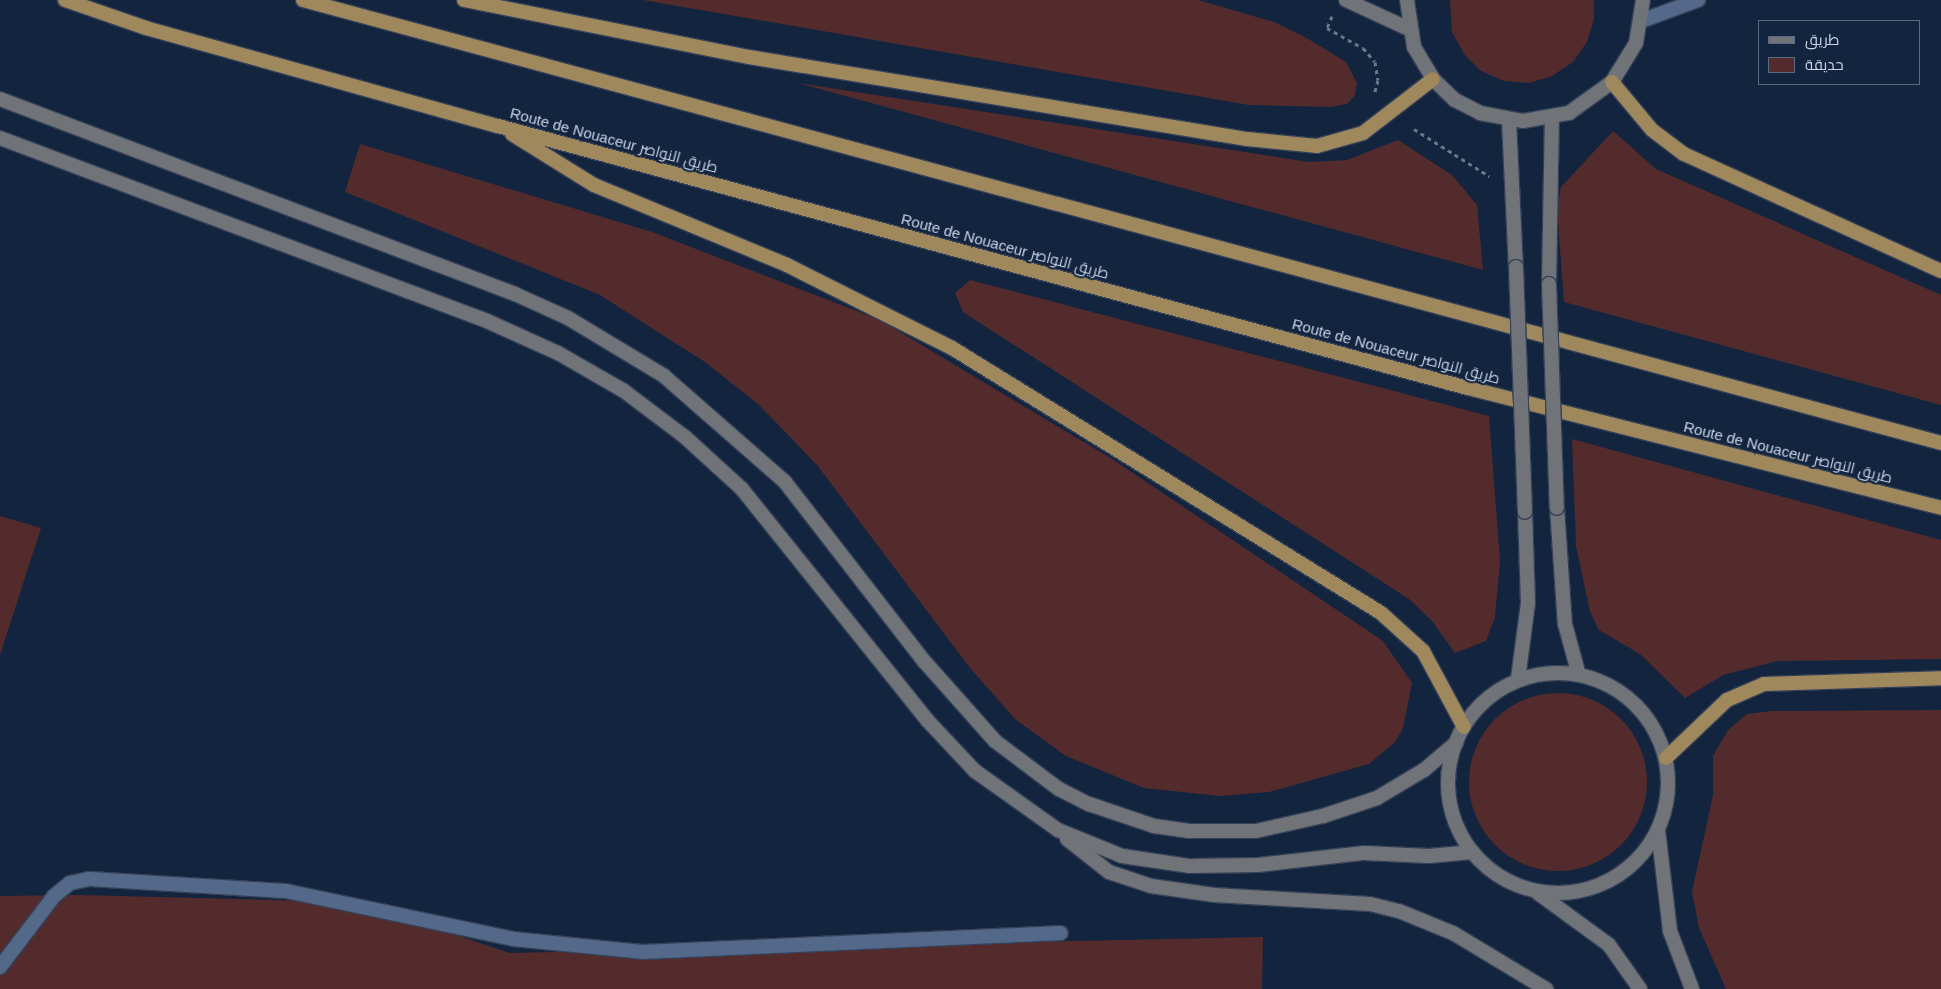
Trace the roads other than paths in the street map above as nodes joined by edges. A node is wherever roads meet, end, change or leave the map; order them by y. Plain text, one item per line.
1 (65, 0) edge
2 (303, 0) edge
3 (464, 0) edge
4 (1407, 0) edge
5 (1643, 0) edge
6 (1698, 0) edge
7 (1341, 3) edge
8 (1641, 21) junction
9 (1409, 29) junction
10 (1433, 80) junction
11 (1612, 82) junction
12 (0, 99) edge
13 (1552, 118) junction
14 (1509, 121) junction
15 (498, 126) junction
16 (0, 138) edge
17 (1941, 271) edge
18 (1941, 443) edge
19 (1941, 508) edge
20 (1578, 672) junction
21 (1941, 678) edge
22 (1518, 679) junction
23 (1464, 727) junction
24 (1456, 743) junction
25 (1666, 758) junction
26 (1058, 830) junction
27 (1658, 830) junction
28 (1473, 852) junction
29 (1535, 891) junction
30 (1060, 934) dead end
31 (0, 967) edge
32 (1546, 989) edge
33 (1640, 989) edge
34 (1692, 989) edge

1 - 15 highway, Route de Nouaceur طريق النواصر
2 - 18 highway
3 - 10 highway
4 - 9 main road
5 - 8 main road
6 - 8 street
7 - 9 main road
8 - 11 main road
9 - 10 main road
10 - 14 main road
11 - 13 main road
11 - 17 highway
12 - 24 main road
13 - 14 main road
13 - 20 main road, bridge
14 - 22 main road, bridge
15 - 19 highway, Route de Nouaceur طريق النواصر
15 - 23 highway
16 - 26 main road
20 - 22 main road
20 - 25 main road
21 - 25 highway
22 - 23 main road
23 - 24 main road
24 - 28 main road
25 - 27 main road
26 - 28 main road
26 - 32 main road
27 - 29 main road
27 - 34 main road
28 - 29 main road
29 - 33 main road
30 - 31 street

